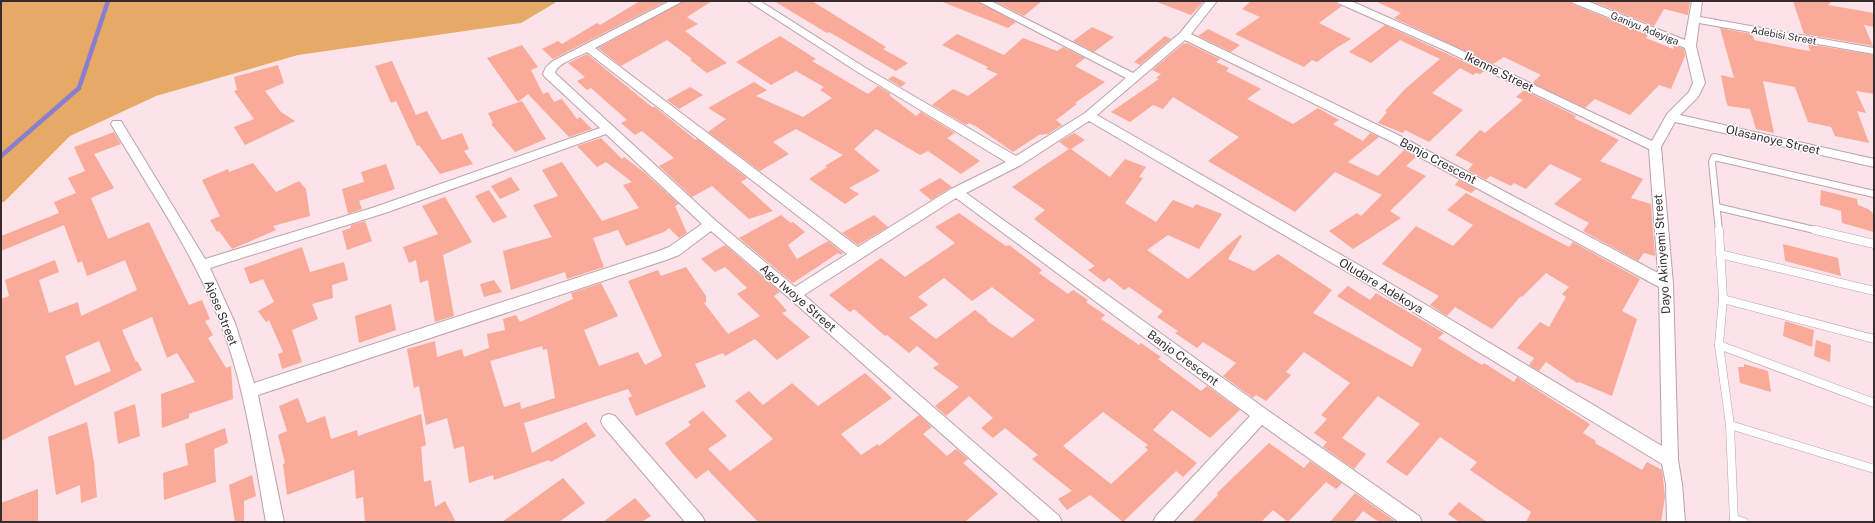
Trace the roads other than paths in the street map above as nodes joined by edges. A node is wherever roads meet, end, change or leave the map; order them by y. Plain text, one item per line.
1 (678, 1) edge
2 (753, 1) edge
3 (983, 1) edge
4 (1212, 1) edge
5 (1342, 1) edge
6 (1577, 1) edge
7 (1697, 1) edge
8 (1693, 18) junction
9 (1184, 35) junction
10 (1690, 46) junction
11 (587, 47) junction
12 (1874, 51) edge
13 (1134, 78) junction
14 (1089, 116) junction
15 (1672, 116) junction
16 (117, 124) dead end
17 (608, 129) junction
18 (1655, 146) junction
19 (1016, 162) junction
20 (1874, 164) edge
21 (956, 192) junction
22 (1874, 194) edge
23 (1717, 207) junction
24 (711, 224) junction
25 (1874, 244) edge
26 (857, 254) junction
27 (1720, 254) junction
28 (202, 265) junction
29 (1666, 284) junction
30 (1874, 291) edge
31 (794, 294) junction
32 (1723, 299) junction
33 (1874, 339) edge
34 (1718, 344) junction
35 (249, 391) junction
36 (1874, 403) edge
37 (1260, 415) junction
38 (609, 421) dead end
39 (1730, 425) junction
40 (1670, 460) junction
41 (1874, 469) edge
42 (1734, 520) edge
43 (275, 522) edge
44 (696, 522) edge
45 (1053, 522) edge
46 (1162, 522) edge
47 (1413, 522) edge
48 (1676, 522) edge
49 (1744, 522) edge

1 - 11 street
2 - 19 street
3 - 13 street
4 - 9 street
5 - 18 street, Ikenne Street
6 - 10 street, Ganiyu Adeyiga
7 - 8 street
8 - 10 street
8 - 12 street, Adebisi Street
9 - 13 street
9 - 29 street, Banjo Crescent
10 - 15 street
11 - 17 street, Ago Iwoye Street
11 - 26 street
13 - 14 street
14 - 19 street
14 - 40 street, Oludare Adekoya
15 - 18 street
15 - 20 street, Olasanoye Street
16 - 28 street, Ajose Street
17 - 24 street, Ago Iwoye Street
17 - 28 street
18 - 29 street, Dayo Akinyemi Street
19 - 21 street
21 - 26 street
21 - 37 street, Banjo Crescent
22 - 23 lane
23 - 25 lane
23 - 27 lane
24 - 31 street, Ago Iwoye Street
24 - 35 street
26 - 31 street
27 - 30 lane
27 - 32 lane
28 - 35 street, Ajose Street
29 - 40 street, Dayo Akinyemi Street
31 - 45 street, Ago Iwoye Street
32 - 33 lane
32 - 34 lane
34 - 36 lane
34 - 39 lane
35 - 43 street, Ajose Street
37 - 46 street
37 - 47 street, Banjo Crescent
38 - 44 street
39 - 41 lane
39 - 42 lane
40 - 48 street, Dayo Akinyemi Street
42 - 49 lane

